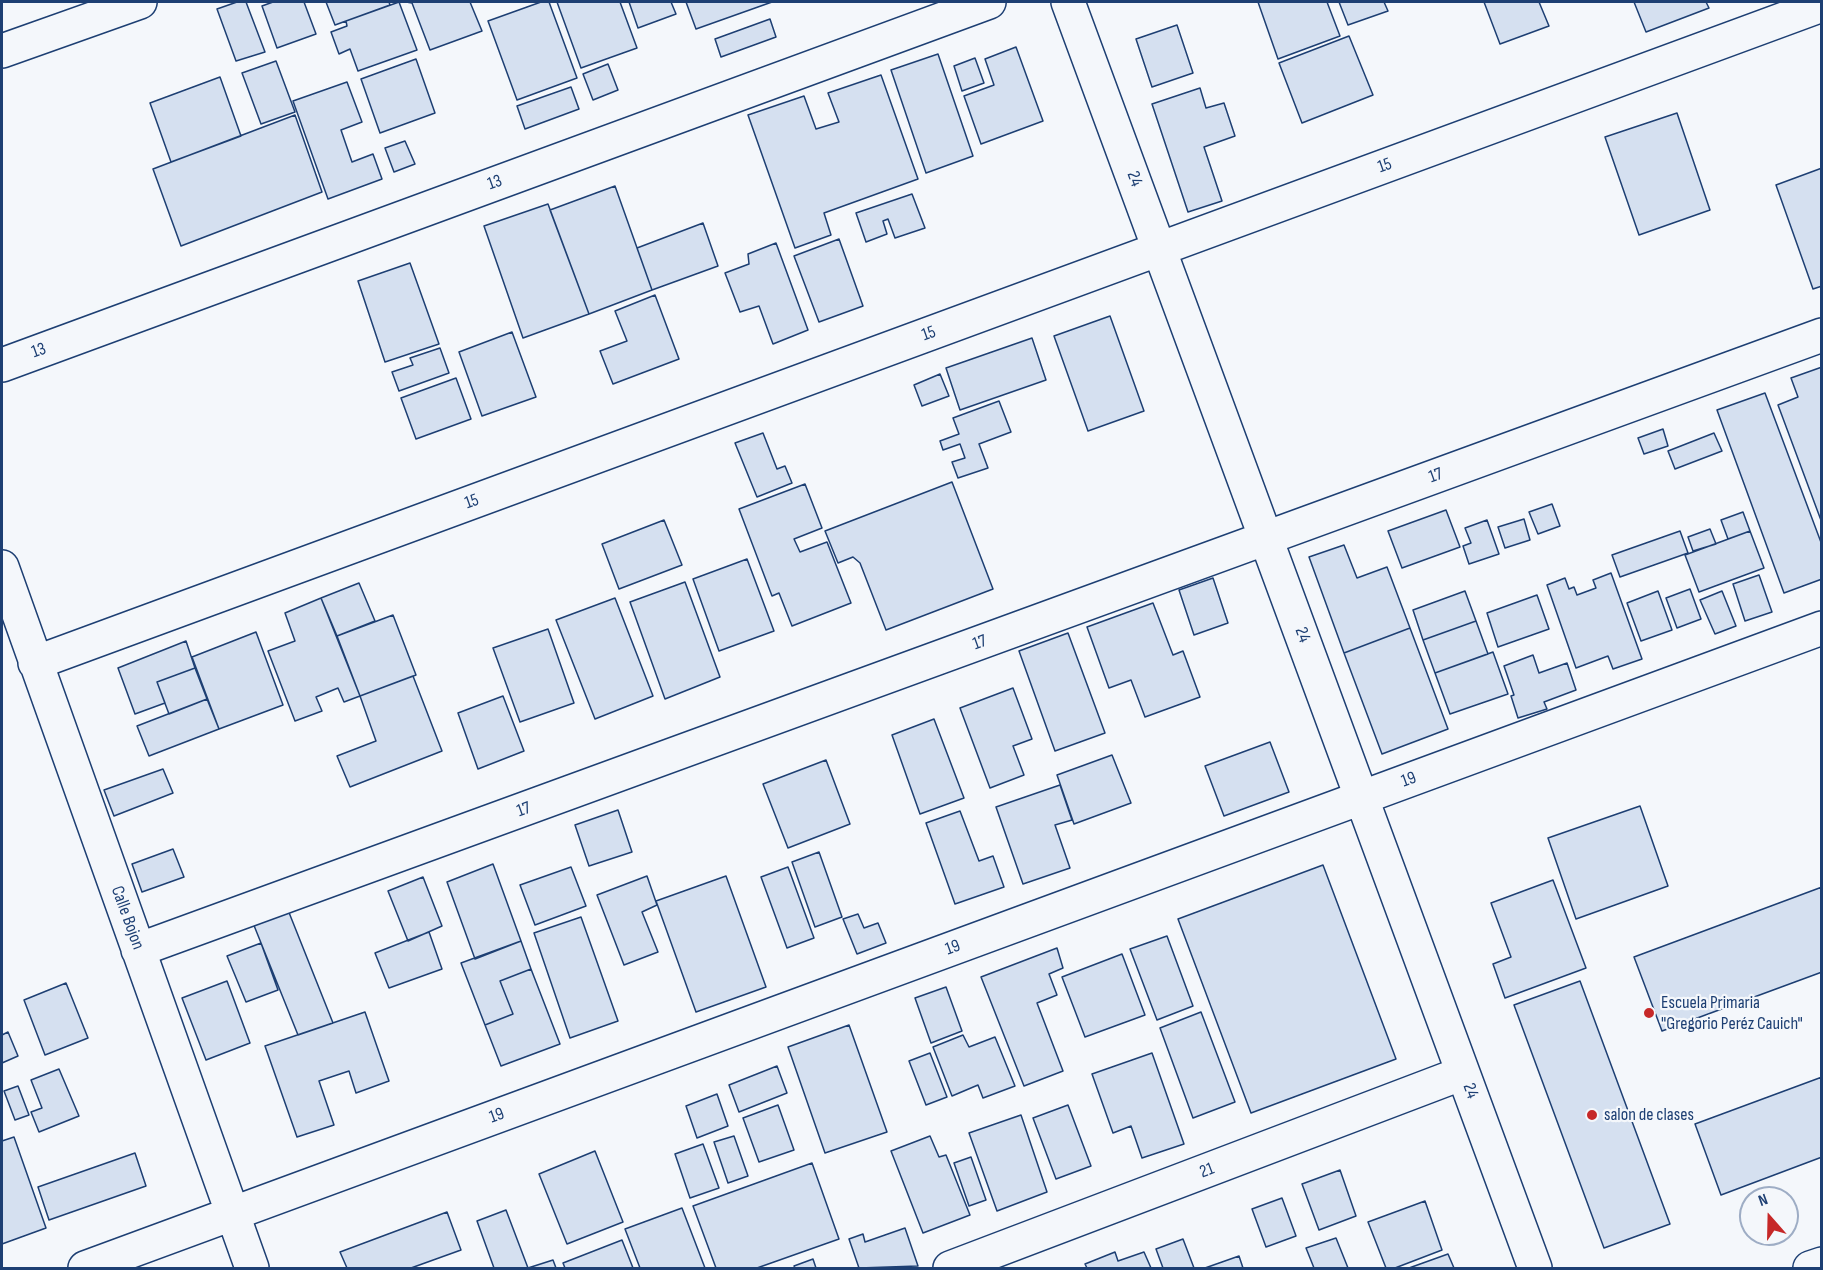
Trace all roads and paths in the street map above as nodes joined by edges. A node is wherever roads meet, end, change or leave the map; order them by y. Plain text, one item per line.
1 (140, 2) edge
2 (989, 2) edge
3 (1068, 2) edge
4 (1821, 5) edge
5 (2, 51) edge
6 (1159, 249) junction
7 (1821, 335) edge
8 (2, 365) edge
9 (1266, 538) junction
10 (2, 567) edge
11 (1821, 628) edge
12 (36, 663) junction
13 (1361, 798) junction
14 (138, 950) junction
15 (1463, 1073) junction
16 (232, 1214) junction
17 (1821, 1264) edge
18 (85, 1269) edge
19 (252, 1269) edge
20 (950, 1269) edge
21 (1535, 1269) edge
22 (1810, 1269) edge

1 - 5 street
2 - 8 street, 13
3 - 6 street, 24
4 - 6 street, 15
6 - 9 street, 24
6 - 12 street, 15
7 - 9 street, 17
9 - 13 street, 24
9 - 14 street, 17
10 - 12 street, Calle Bojon
11 - 13 street, 19
12 - 14 street, Calle Bojon
13 - 15 street, 24
13 - 16 street, 19
14 - 16 street, Calle Bojon
15 - 20 street, 21
15 - 21 street, 24
16 - 18 street, 19
16 - 19 street, Calle Bojon
17 - 22 street

